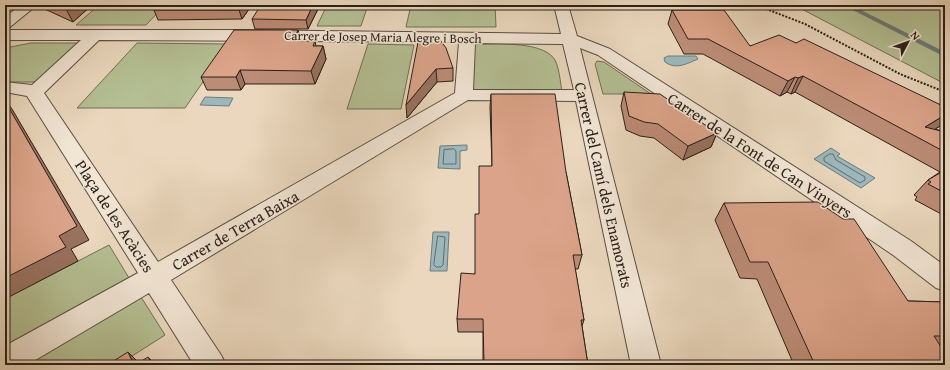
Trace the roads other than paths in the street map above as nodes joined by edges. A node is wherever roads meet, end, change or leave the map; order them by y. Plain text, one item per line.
1 (30, 5) edge
2 (561, 5) edge
3 (5, 24) edge
4 (5, 35) edge
5 (95, 35) junction
6 (467, 38) junction
7 (570, 38) junction
8 (5, 87) edge
9 (34, 92) junction
10 (464, 95) junction
11 (584, 96) junction
12 (154, 277) junction
13 (945, 280) edge
14 (5, 362) edge
15 (211, 365) edge
16 (646, 365) edge

1 - 3 street
2 - 7 street, Carrer del Camí dels Enamorats
4 - 5 street, Carrer de Josep Maria Alegre i Bosch
5 - 6 street, Carrer de Josep Maria Alegre i Bosch
5 - 9 street
6 - 7 street, Carrer de Josep Maria Alegre i Bosch
6 - 10 street
7 - 11 street, Carrer del Camí dels Enamorats
7 - 13 street, Carrer de la Font de Can Vinyers
8 - 9 street
9 - 12 street, Plaça de les Acàcies
10 - 11 street
10 - 12 street, Carrer de Terra Baixa
11 - 16 street, Carrer del Camí dels Enamorats
12 - 14 street, Carrer de Terra Baixa
12 - 15 street, Plaça de les Acàcies

